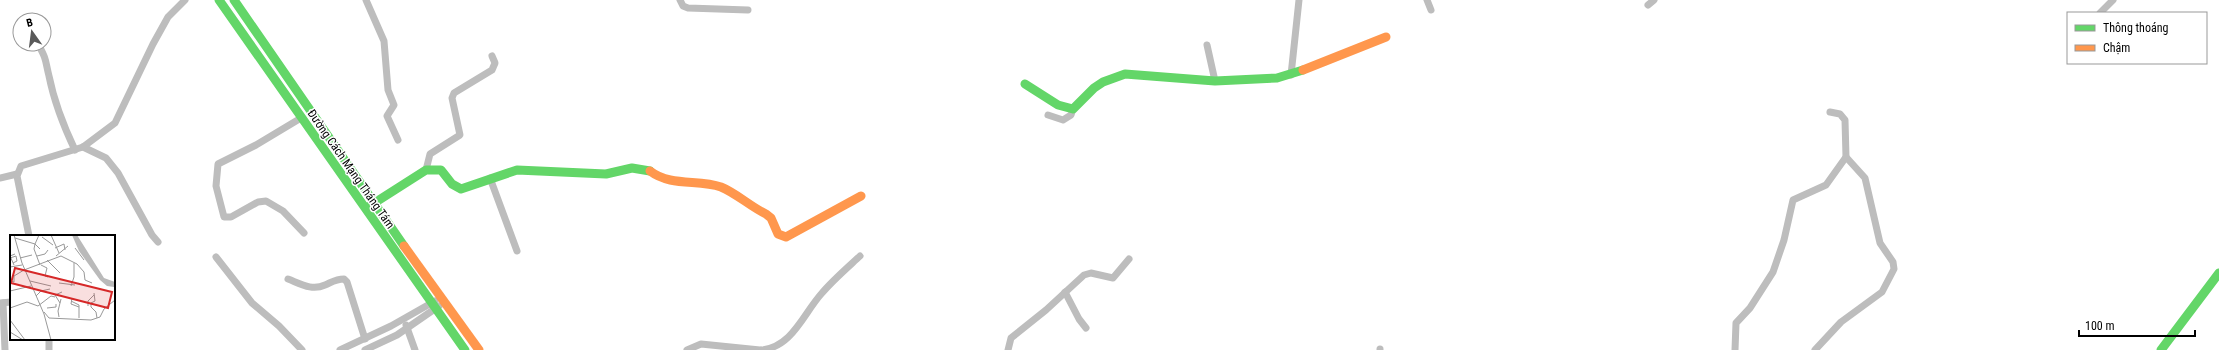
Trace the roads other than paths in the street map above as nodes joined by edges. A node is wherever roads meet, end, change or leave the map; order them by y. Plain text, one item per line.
1 (185, 0) edge
2 (219, 0) edge
3 (234, 0) edge
4 (366, 0) edge
5 (680, 0) edge
6 (1299, 0) edge
7 (1427, 0) edge
8 (1654, 0) edge
9 (2114, 0) edge
10 (1648, 5) dead end
11 (748, 10) dead end
12 (1431, 10) dead end
13 (2101, 12) edge
14 (1386, 37) dead end
15 (1207, 45) dead end
16 (43, 52) edge
17 (492, 56) dead end
18 (1291, 75) junction
19 (1215, 81) junction
20 (1025, 84) dead end
21 (1073, 109) junction
22 (1830, 112) dead end
23 (1048, 115) dead end
24 (301, 118) junction
25 (398, 140) dead end
26 (83, 147) junction
27 (75, 150) junction
28 (1846, 156) junction
29 (426, 170) junction
30 (17, 174) junction
31 (0, 178) edge
32 (490, 178) junction
33 (861, 196) dead end
34 (376, 202) junction
35 (364, 209) junction
36 (304, 233) dead end
37 (29, 235) edge
38 (158, 242) dead end
39 (517, 251) dead end
40 (860, 256) dead end
41 (216, 257) dead end
42 (1129, 259) dead end
43 (2219, 273) edge
44 (288, 279) dead end
45 (1065, 292) junction
46 (442, 300) junction
47 (2, 303) edge
48 (432, 306) junction
49 (404, 319) junction
50 (1086, 328) dead end
51 (405, 329) junction
52 (365, 339) junction
53 (5, 350) edge
54 (302, 350) edge
55 (340, 350) edge
56 (365, 350) edge
57 (415, 350) edge
58 (465, 350) edge
59 (479, 350) edge
60 (687, 350) edge
61 (761, 350) edge
62 (1008, 350) edge
63 (1736, 350) edge
64 (1815, 350) edge
65 (2161, 350) edge

1 - 26 street
2 - 24 street, Đường Cách Mạng Tháng Tám
3 - 34 street, Đường Cách Mạng Tháng Tám
4 - 25 street
5 - 11 street
6 - 18 street
7 - 12 street
8 - 10 street
9 - 13 street
14 - 18 street
15 - 19 street
16 - 27 street
17 - 29 street
18 - 19 street
19 - 21 street
20 - 21 street
21 - 23 street
22 - 28 street
24 - 35 street, Đường Cách Mạng Tháng Tám
24 - 36 street
26 - 27 street
26 - 38 street
27 - 30 street
28 - 63 street
28 - 64 street
29 - 32 street
29 - 34 street
30 - 31 street
30 - 37 street
32 - 33 street
32 - 39 street
34 - 35 street
34 - 46 street, Đường Cách Mạng Tháng Tám
35 - 48 street, Đường Cách Mạng Tháng Tám
40 - 61 street
41 - 54 street
42 - 45 street
43 - 65 street
44 - 52 street
45 - 50 street
45 - 62 street
46 - 48 street
46 - 59 street, Đường Cách Mạng Tháng Tám
47 - 53 street
48 - 49 street
48 - 51 street
48 - 58 street, Đường Cách Mạng Tháng Tám
49 - 51 street
49 - 52 street
51 - 56 street
51 - 57 street
52 - 55 street
60 - 61 street

